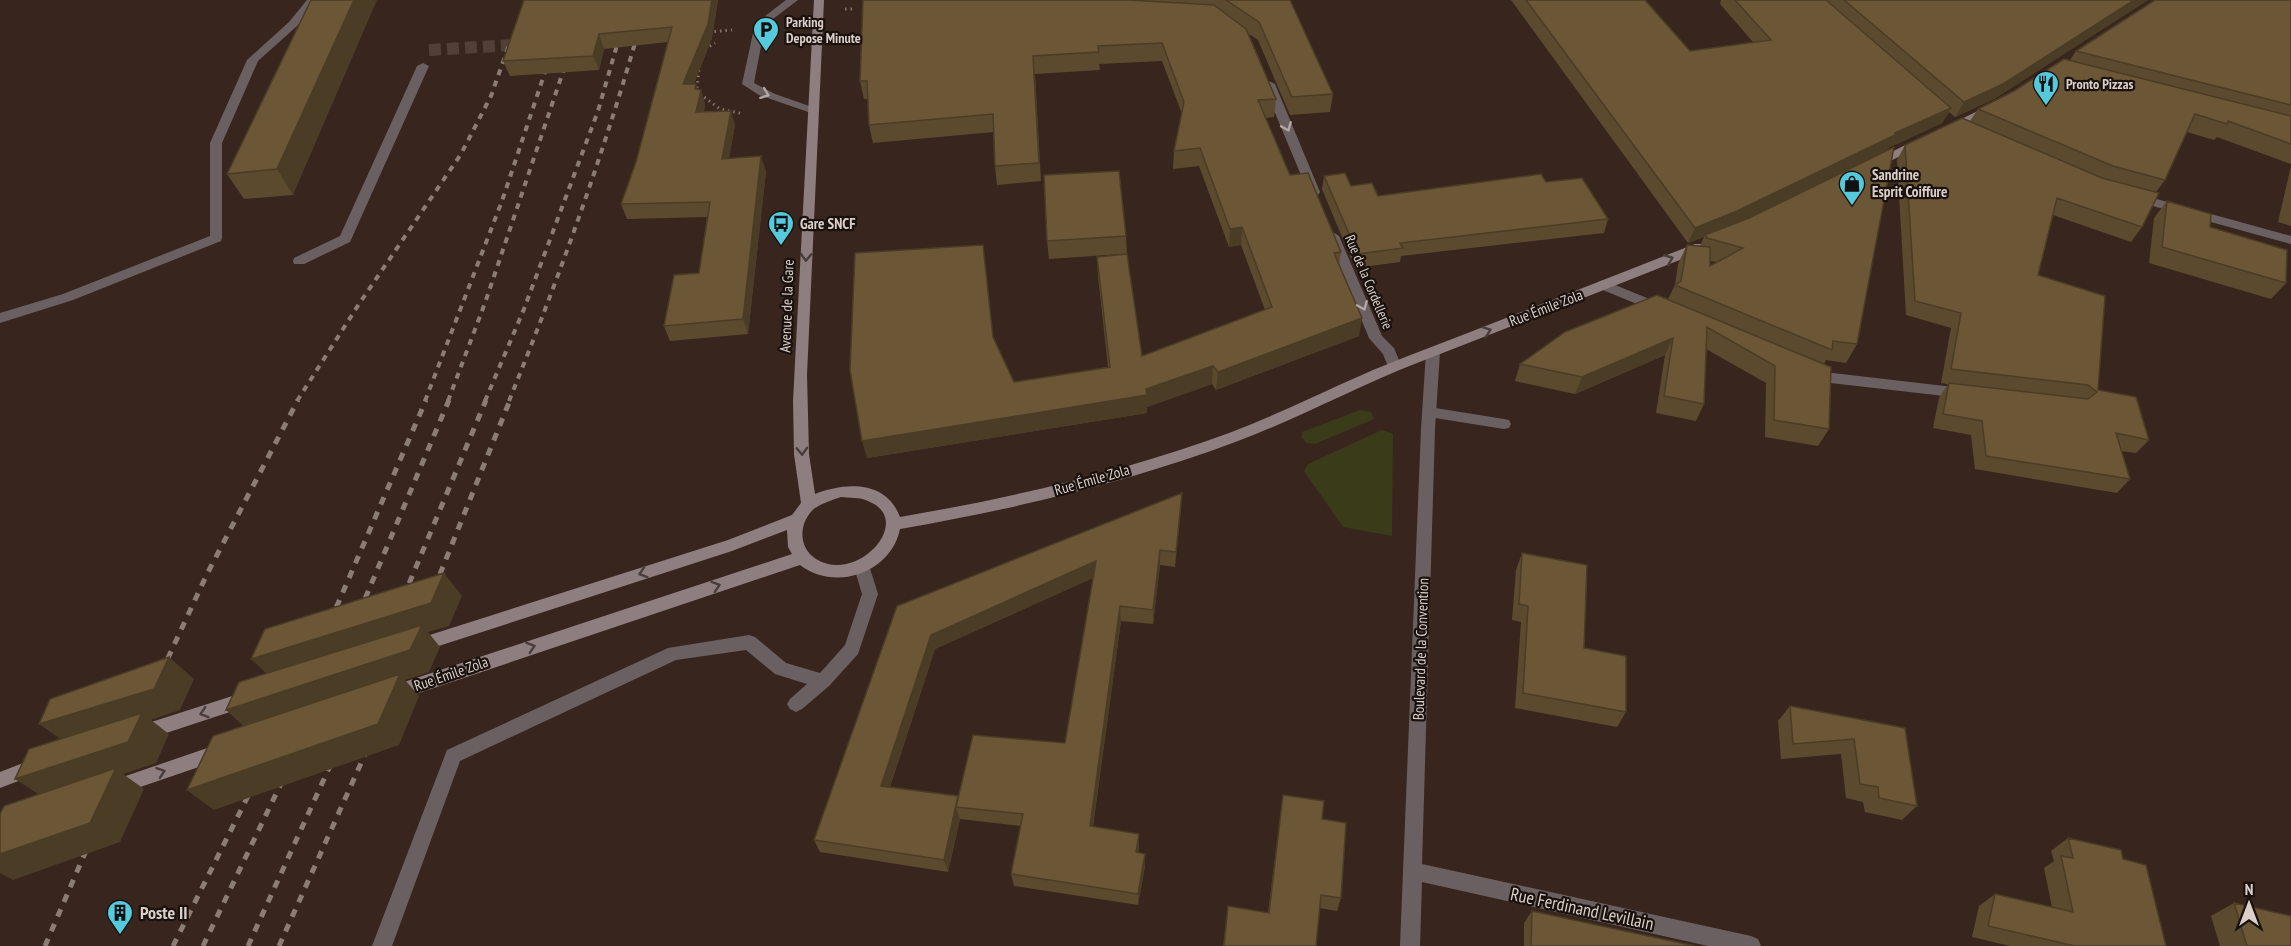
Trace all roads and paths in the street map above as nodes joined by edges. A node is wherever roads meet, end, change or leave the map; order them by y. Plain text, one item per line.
1 (312, 0) edge
2 (793, 0) edge
3 (819, 0) edge
4 (713, 31) dead end
5 (705, 32) edge
6 (423, 66) dead end
7 (1266, 76) edge
8 (1999, 103) edge
9 (811, 110) junction
10 (1950, 122) junction
11 (1974, 134) edge
12 (1869, 167) edge
13 (2120, 193) edge
14 (1321, 207) edge
15 (1330, 229) edge
16 (2291, 240) edge
17 (1716, 241) edge
18 (299, 261) dead end
19 (1603, 285) junction
20 (1669, 313) edge
21 (0, 318) edge
22 (1433, 352) junction
23 (1394, 365) junction
24 (1800, 367) edge
25 (1972, 394) edge
26 (1429, 412) junction
27 (1504, 424) dead end
28 (809, 505) junction
29 (798, 519) junction
30 (895, 525) junction
31 (801, 558) junction
32 (862, 567) junction
33 (402, 650) edge
34 (823, 681) junction
35 (268, 693) edge
36 (375, 700) edge
37 (796, 704) dead end
38 (122, 739) edge
39 (241, 745) edge
40 (55, 760) edge
41 (0, 780) edge
42 (96, 794) edge
43 (1414, 872) junction
44 (382, 946) edge
45 (1410, 946) edge
46 (1751, 946) edge

1 - 21 street
2 -> 9 street
3 - 9 main road, Avenue de la Gare
4 - 5 path
6 - 18 street
7 -> 14 street
8 - 10 main road
9 -> 28 main road, Avenue de la Gare
10 - 11 street
10 - 12 main road
13 - 16 street
15 -> 23 street, Rue de la Cordellerie
19 -> 17 main road, Rue Émile Zola
19 - 20 street
22 -> 19 main road, Rue Émile Zola
22 - 23 main road, Rue Émile Zola
22 - 26 street, Boulevard de la Convention
23 - 30 main road, Rue Émile Zola
24 - 25 street
26 - 27 street
26 - 43 street, Boulevard de la Convention
28 - 29 main road
28 - 30 main road
29 - 31 main road
29 -> 33 main road
30 - 32 main road
31 - 32 main road
36 -> 31 main road, Rue Émile Zola
32 - 34 street
34 - 37 street
34 - 44 street
35 -> 38 main road
42 -> 39 main road
40 - 41 main road
43 - 45 street, Boulevard de la Convention
43 - 46 street, Rue Ferdinand Levillain

